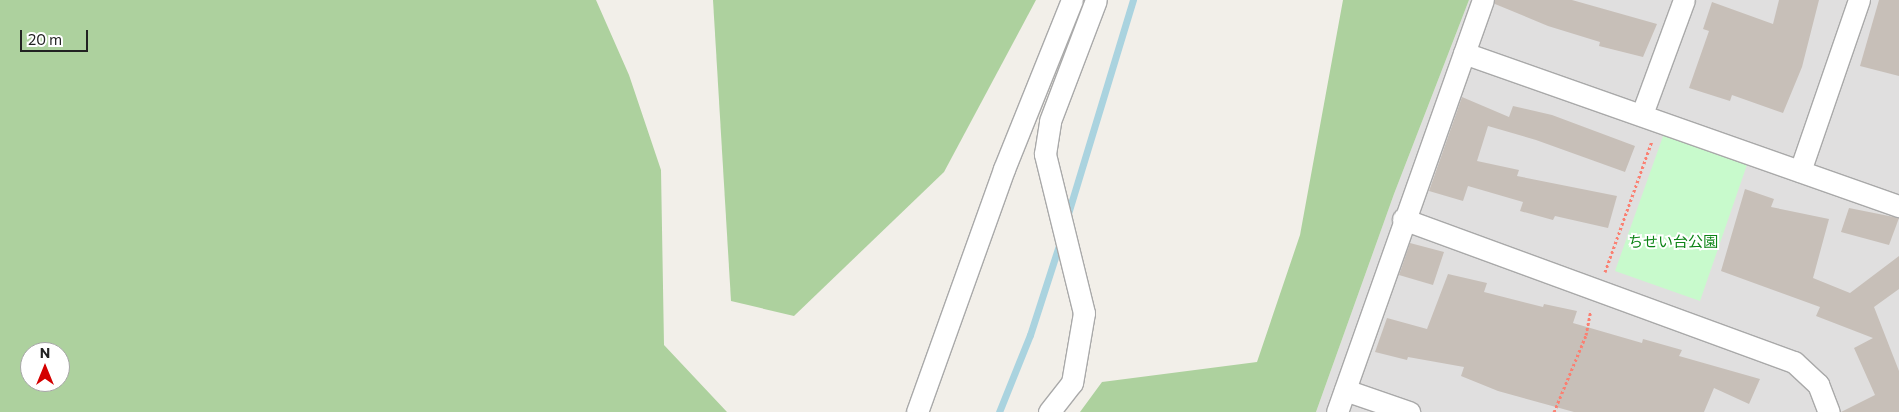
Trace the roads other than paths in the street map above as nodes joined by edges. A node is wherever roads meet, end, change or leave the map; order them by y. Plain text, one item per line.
1 (1072, 0) edge
2 (1096, 0) edge
3 (1483, 0) edge
4 (1684, 0) edge
5 (1859, 0) edge
6 (1464, 53) junction
7 (1651, 117) junction
8 (1800, 171) junction
9 (1899, 206) edge
10 (1403, 219) junction
11 (1345, 390) junction
12 (917, 412) edge
13 (1049, 412) edge
14 (1337, 412) edge
15 (1409, 412) edge
16 (1829, 412) edge

1 - 12 street
2 - 13 street
3 - 6 street
4 - 7 street
5 - 8 street
6 - 7 street
6 - 10 street
7 - 8 street
8 - 9 street
10 - 11 street
10 - 16 street
11 - 14 street
11 - 15 street

